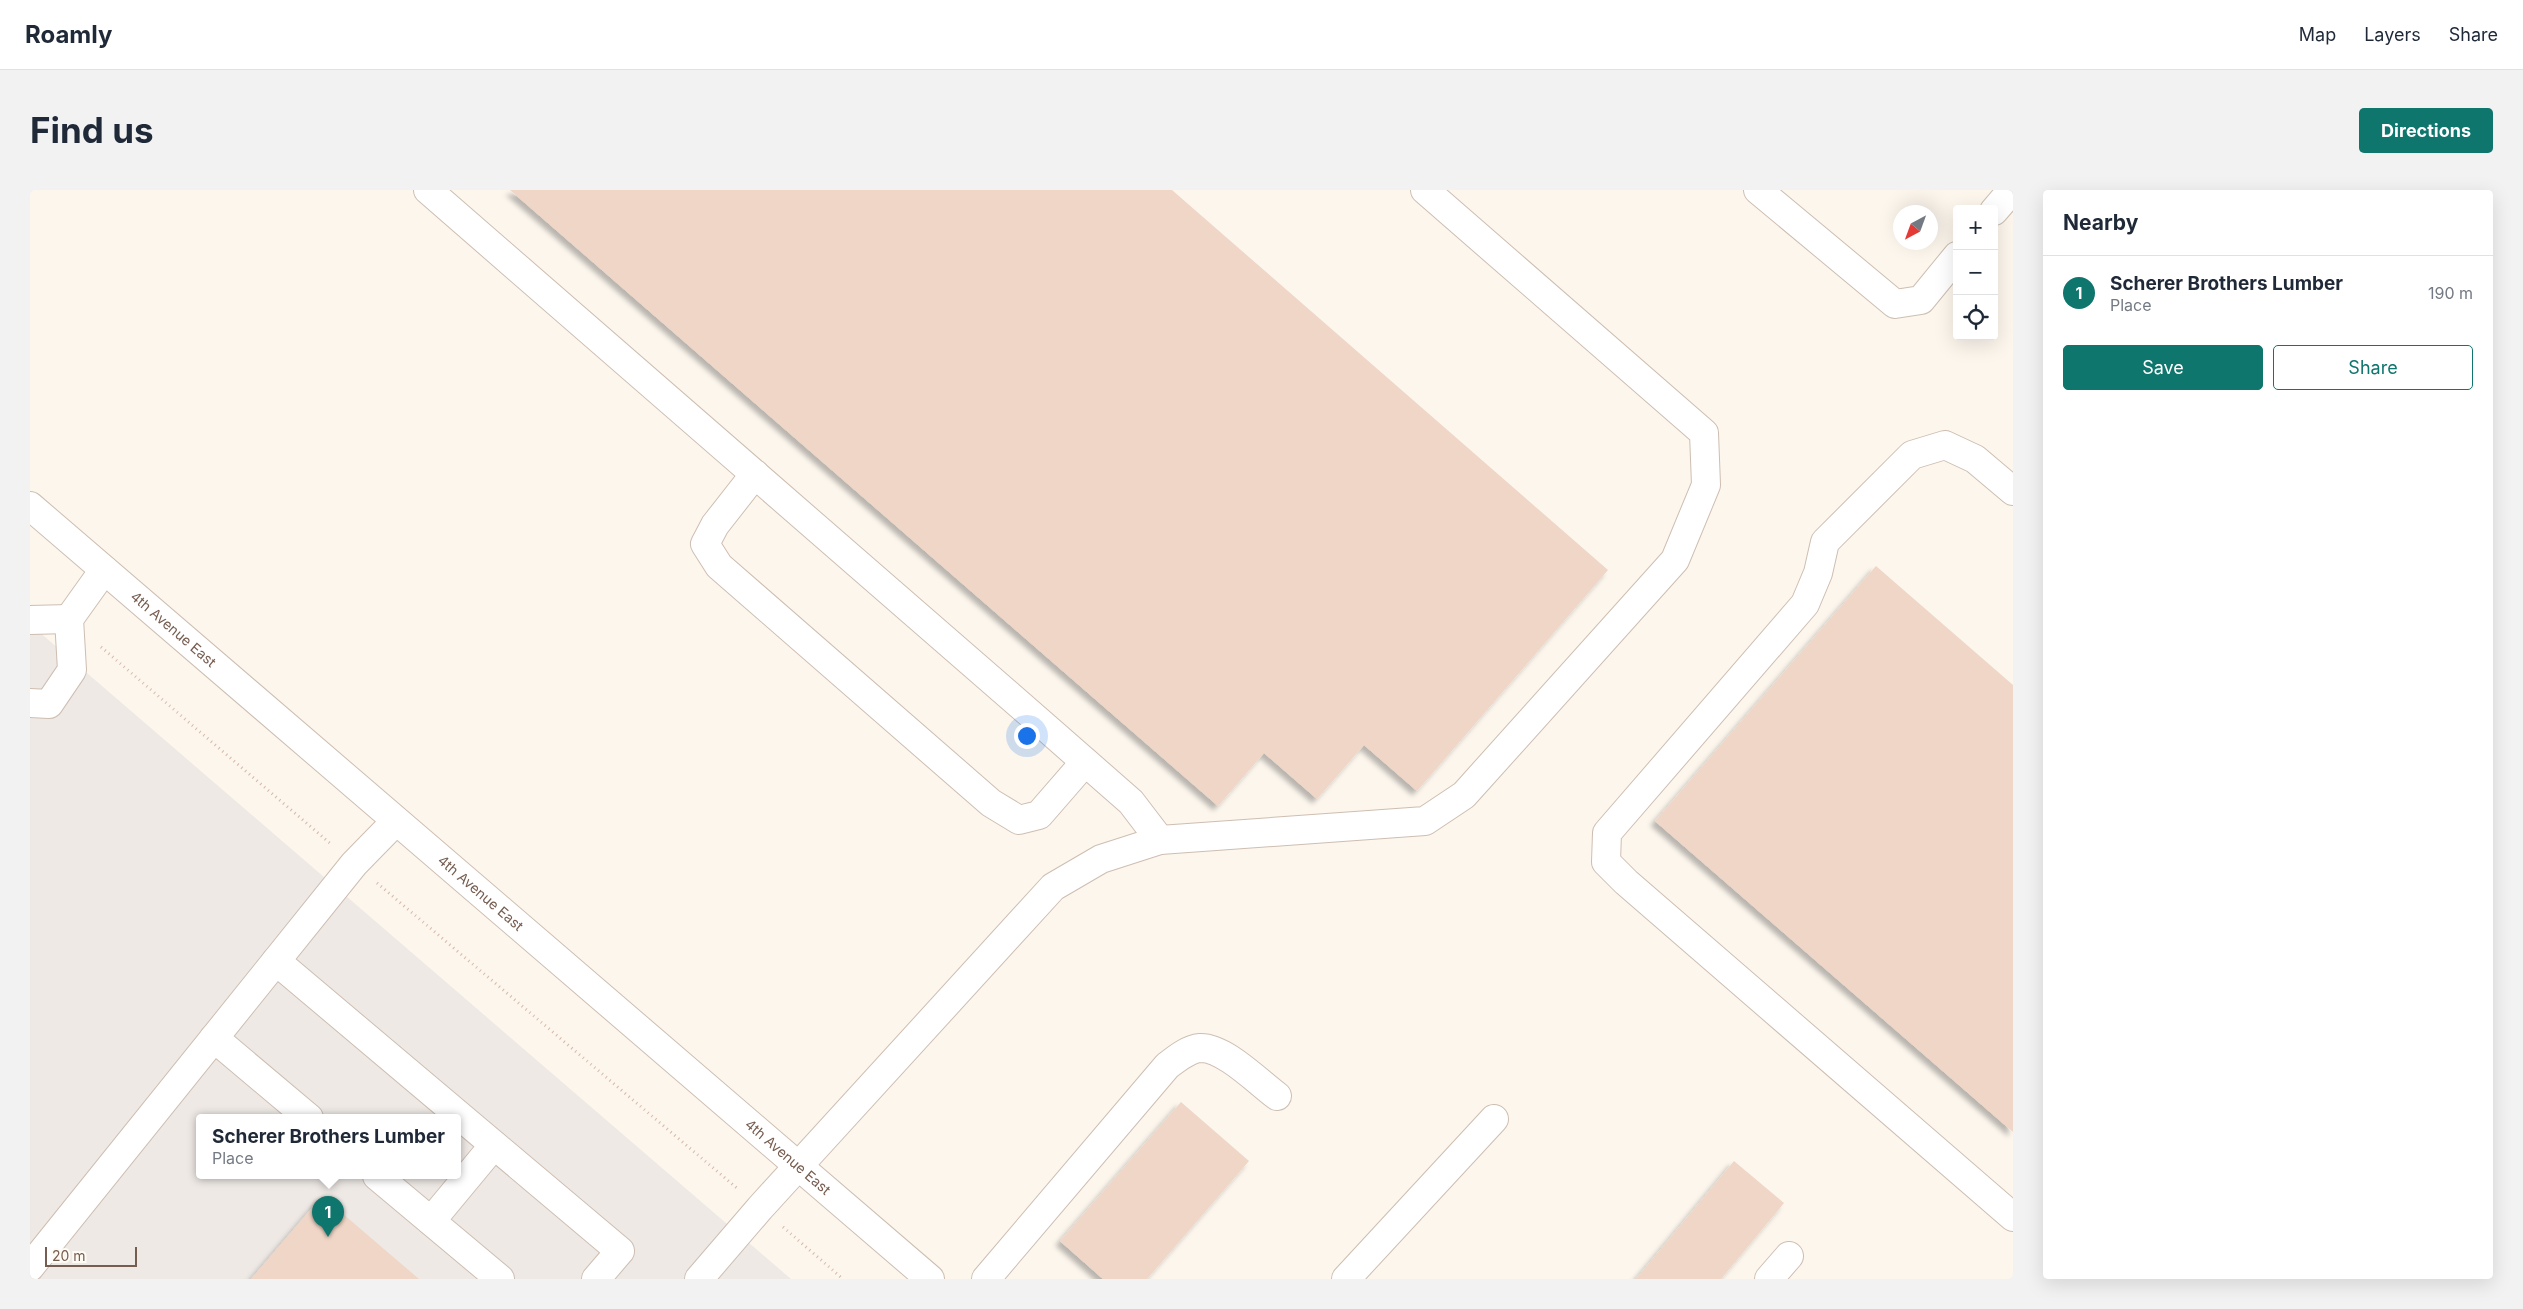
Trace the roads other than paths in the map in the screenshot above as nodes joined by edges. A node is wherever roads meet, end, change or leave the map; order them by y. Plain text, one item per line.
1 (428, 190) edge
2 (1425, 190) edge
3 (1758, 190) edge
4 (2012, 190) edge
5 (1998, 206) edge
6 (1953, 261) edge
7 (755, 474) junction
8 (2013, 491) edge
9 (30, 506) edge
10 (104, 570) junction
11 (69, 619) junction
12 (30, 620) edge
13 (30, 703) edge
14 (1086, 762) junction
15 (396, 821) junction
16 (1160, 840) junction
17 (276, 961) junction
18 (214, 1038) junction
19 (1277, 1096) dead end
20 (304, 1114) edge
21 (457, 1114) edge
22 (461, 1117) edge
23 (1494, 1119) dead end
24 (494, 1145) junction
25 (798, 1166) junction
26 (381, 1179) edge
27 (2013, 1216) edge
28 (431, 1220) junction
29 (1790, 1256) dead end
30 (30, 1267) edge
31 (500, 1279) edge
32 (596, 1279) edge
33 (699, 1279) edge
34 (930, 1279) edge
35 (986, 1279) edge
36 (1346, 1279) edge
37 (1769, 1279) edge

1 - 7 street
2 - 16 street
3 - 6 street
4 - 5 street
7 - 14 street
7 - 14 street
8 - 27 street
9 - 10 street, 4th Avenue East
10 - 11 street
10 - 15 street, 4th Avenue East
11 - 12 street
11 - 13 street
14 - 16 street
15 - 17 street
15 - 25 street, 4th Avenue East
16 - 25 street
17 - 18 street
17 - 21 street
18 - 20 street
18 - 30 street
19 - 35 street
22 - 24 street
23 - 36 street
24 - 28 street
24 - 32 street
25 - 33 street
25 - 34 street, 4th Avenue East
26 - 28 street
28 - 31 street
29 - 37 street

